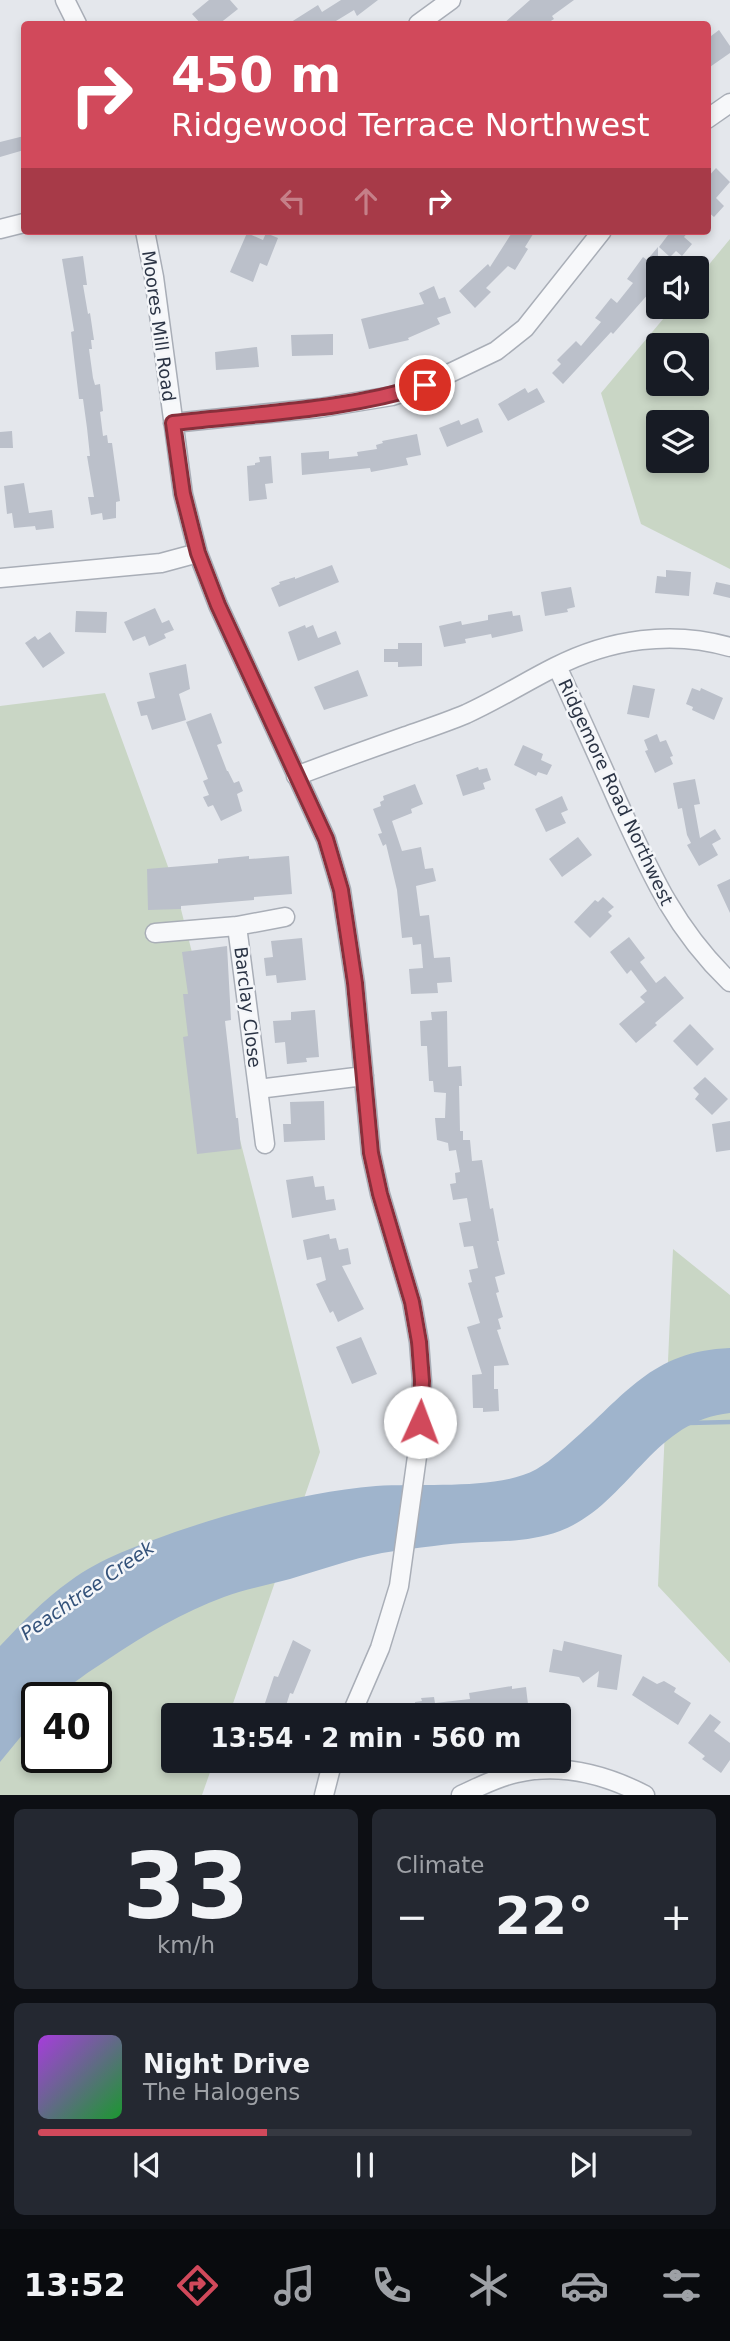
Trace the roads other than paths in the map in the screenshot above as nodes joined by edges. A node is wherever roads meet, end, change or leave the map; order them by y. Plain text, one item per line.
1 (65, 0) edge
2 (452, 0) edge
3 (76, 21) edge
4 (422, 21) edge
5 (730, 103) edge
6 (711, 116) edge
7 (21, 224) edge
8 (0, 229) edge
9 (146, 235) edge
10 (599, 235) edge
11 (173, 423) junction
12 (198, 553) junction
13 (0, 578) edge
14 (730, 648) edge
15 (557, 666) junction
16 (296, 776) junction
17 (285, 917) dead end
18 (237, 926) junction
19 (155, 933) dead end
20 (730, 982) edge
21 (364, 1076) junction
22 (258, 1089) junction
23 (265, 1144) dead end
24 (356, 1703) edge
25 (331, 1773) edge
26 (328, 1794) edge
27 (461, 1795) edge
28 (645, 1795) edge

1 - 3 street
2 - 4 street
5 - 6 street
7 - 8 street
9 - 11 street, Moores Mill Road
10 - 11 street
11 - 12 street, Moores Mill Road
12 - 13 street
12 - 16 street, Moores Mill Road
14 - 15 street, Ridgemore Road Northwest
15 - 16 street, Ridgemore Road Northwest
15 - 20 street, Ridgemore Road Northwest
16 - 21 street, Moores Mill Road
17 - 18 street, Barclay Close
18 - 19 street, Barclay Close
18 - 22 street, Barclay Close
21 - 22 street, Barclay Close
21 - 24 street, Moores Mill Road
22 - 23 street, Barclay Close
25 - 26 street
27 - 28 street

